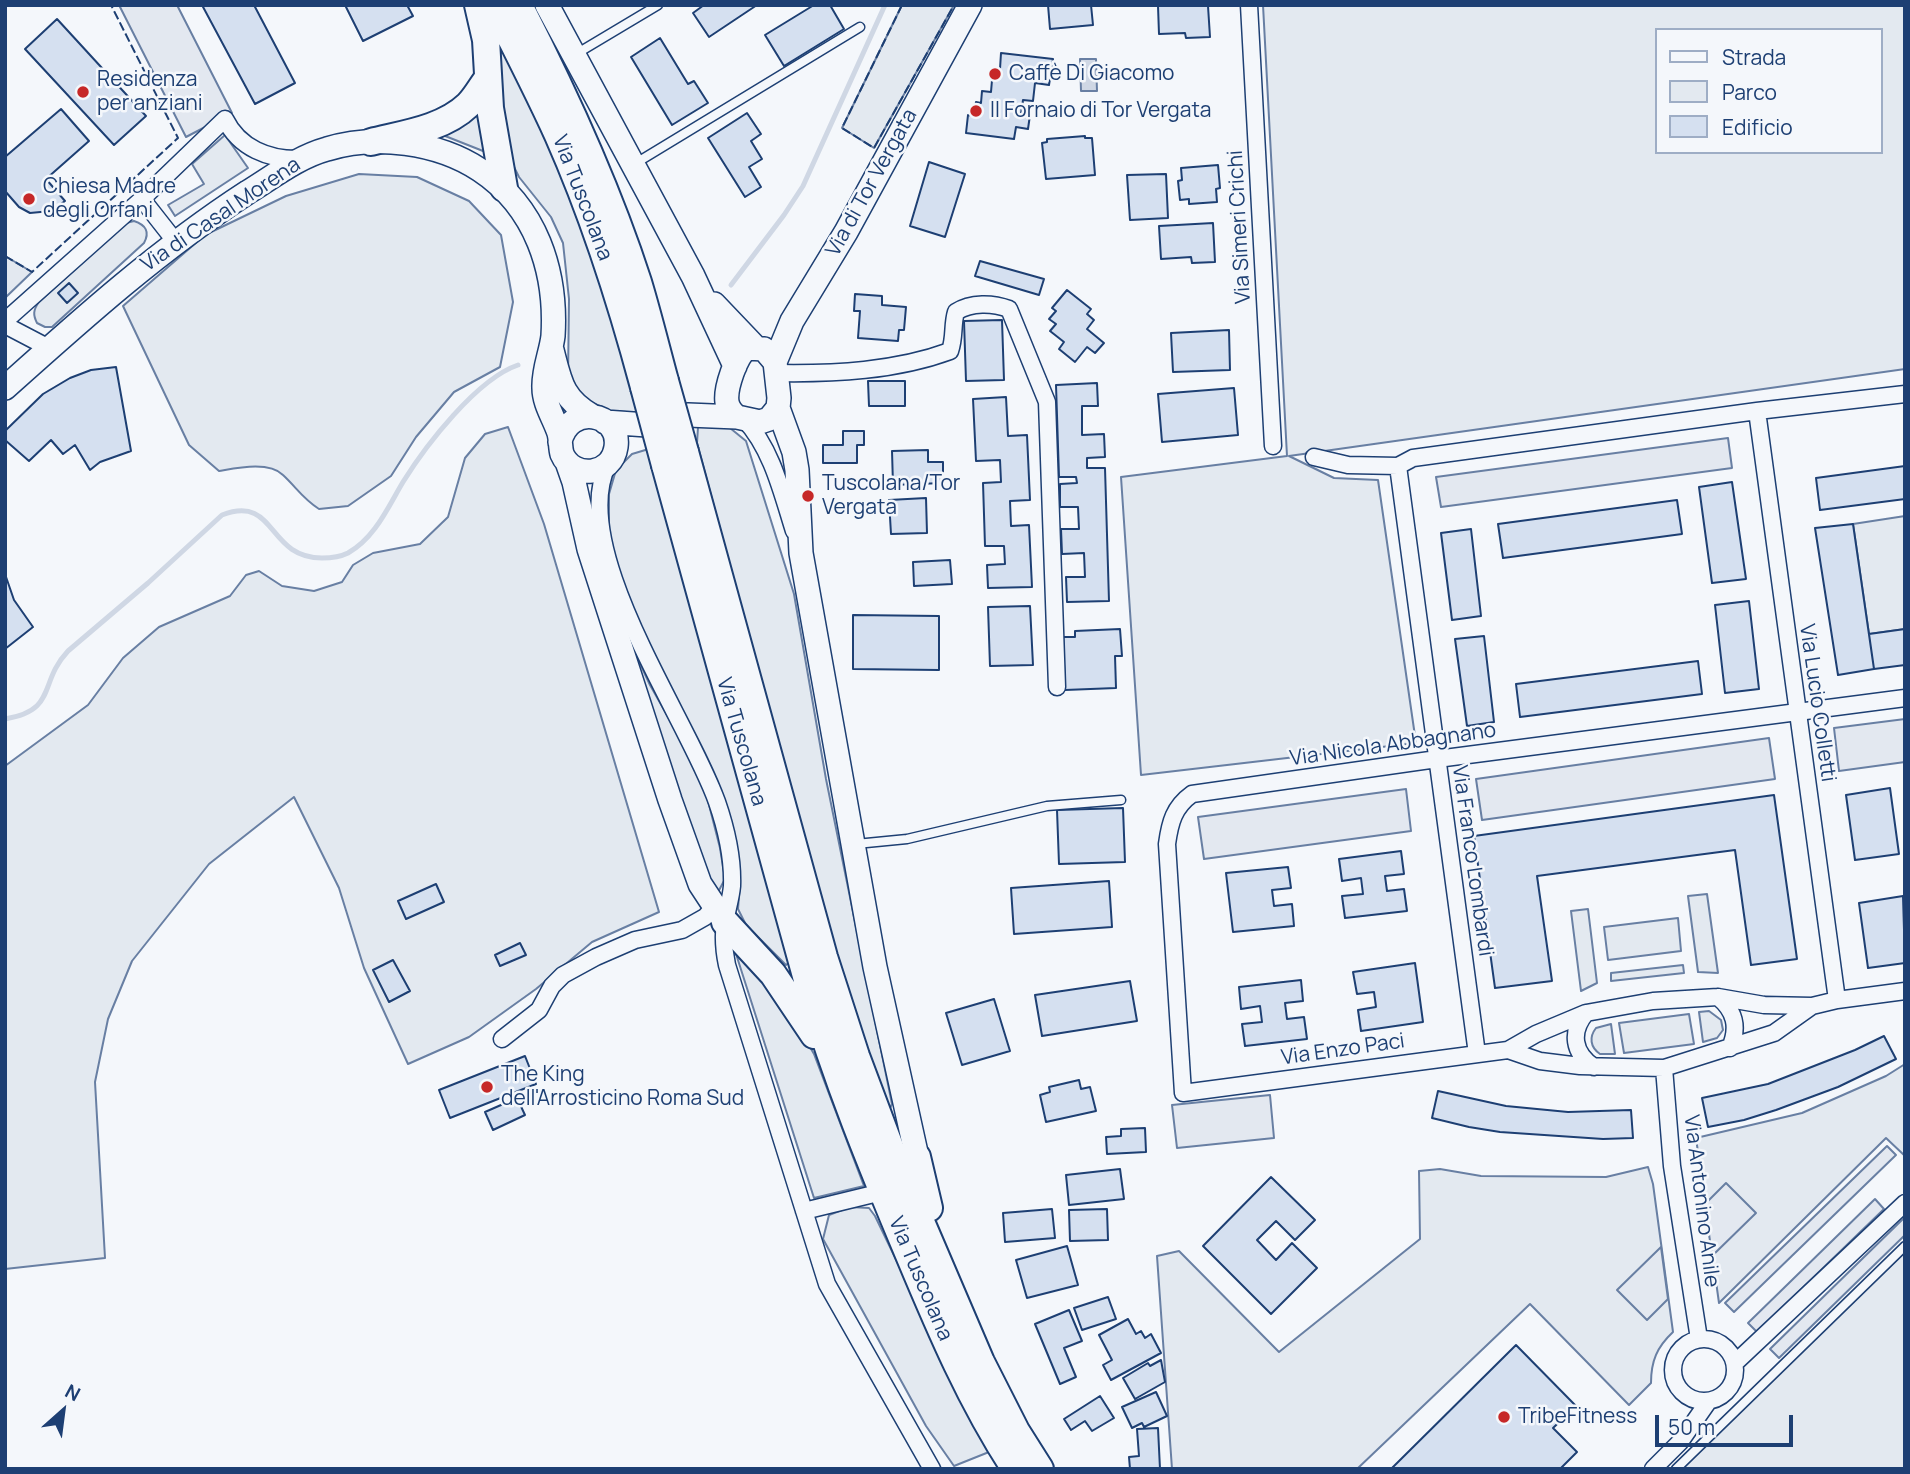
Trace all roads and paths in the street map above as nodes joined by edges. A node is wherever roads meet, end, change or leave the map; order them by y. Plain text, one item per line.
1 (478, 5) edge
2 (494, 5) edge
3 (519, 5) edge
4 (547, 5) edge
5 (658, 5) edge
6 (970, 5) edge
7 (1250, 5) edge
8 (860, 27) dead end
9 (573, 55) junction
10 (488, 78) junction
11 (371, 142) junction
12 (300, 159) junction
13 (632, 165) junction
14 (504, 188) junction
15 (142, 200) junction
16 (176, 241) junction
17 (693, 276) junction
18 (5, 323) edge
19 (552, 347) junction
20 (49, 348) junction
21 (766, 357) junction
22 (733, 374) junction
23 (654, 384) junction
24 (5, 388) edge
25 (1905, 394) edge
26 (778, 408) junction
27 (1757, 411) junction
28 (688, 415) junction
29 (741, 418) junction
30 (598, 419) junction
31 (655, 423) junction
32 (1273, 446) dead end
33 (564, 452) junction
34 (1314, 457) dead end
35 (675, 459) junction
36 (611, 460) junction
37 (1398, 466) junction
38 (801, 553) junction
39 (1057, 687) dead end
40 (1905, 698) edge
41 (1796, 712) junction
42 (1437, 759) junction
43 (1121, 800) dead end
44 (853, 845) junction
45 (719, 914) junction
46 (1905, 991) edge
47 (1718, 997) junction
48 (1837, 1000) junction
49 (1812, 1006) junction
50 (1586, 1013) junction
51 (502, 1039) dead end
52 (1730, 1048) junction
53 (1508, 1050) junction
54 (1477, 1054) junction
55 (833, 1067) junction
56 (1594, 1067) junction
57 (1664, 1068) junction
58 (1184, 1093) joint
59 (917, 1157) joint
60 (882, 1192) junction
61 (1905, 1203) edge
62 (804, 1211) junction
63 (1905, 1246) edge
64 (952, 1291) junction
65 (1699, 1339) junction
66 (1735, 1363) junction
67 (1708, 1402) junction
68 (932, 1469) edge
69 (1015, 1469) edge
70 (1040, 1469) edge
71 (1653, 1469) edge
72 (1676, 1469) edge

1 - 10 main road
2 - 23 main road, Via Tuscolana
3 - 23 main road, Via Tuscolana
4 - 9 main road
5 - 9 lane
6 - 21 main road, Via di Tor Vergata
7 - 32 street, Via Simeri Crichi
8 - 13 lane
9 - 13 main road
10 - 11 main road
10 - 14 main road
11 - 12 main road, Via di Casal Morena
11 - 14 main road, Via di Casal Morena
12 - 15 street
12 - 16 main road, Via di Casal Morena
13 - 17 main road
14 - 19 main road, Via di Casal Morena
15 - 16 street
15 - 18 street
16 - 20 main road, Via di Casal Morena
17 - 21 main road
17 - 22 main road
18 - 20 street
19 - 30 main road, Via di Casal Morena
19 - 33 main road, Via di Casal Morena
20 - 24 main road, Via di Casal Morena
21 - 22 main road
21 - 26 main road
21 - 39 street
22 - 28 main road
22 - 29 main road
23 - 35 main road, Via Tuscolana, bridge
25 - 27 street
26 - 29 main road
26 - 38 main road
27 - 37 street
27 - 41 street, Via Lucio Colletti
28 - 29 main road
28 - 31 main road
29 - 38 street
30 - 31 main road
30 - 33 main road
30 - 36 main road
31 - 36 main road
33 - 36 main road
33 - 45 main road, Via Tuscolana
34 - 37 street
35 - 55 main road, Via Tuscolana
35 - 64 main road, Via Tuscolana
36 - 45 street, Via Tuscolana
37 - 42 street, Via Franco Lombardi
38 - 44 main road
40 - 41 street, Via Nicola Abbagnano
41 - 42 street, Via Nicola Abbagnano
41 - 48 street, Via Lucio Colletti
42 - 54 street, Via Franco Lombardi
42 - 58 street, Via Nicola Abbagnano
43 - 44 lane
44 - 59 main road
45 - 51 street
45 - 55 main road
45 - 62 street, Via Tuscolana
46 - 48 street, Via Enzo Paci
47 - 49 street, Via Enzo Paci
47 - 50 street, Via Enzo Paci
47 - 52 street
48 - 49 street, Via Enzo Paci
49 - 52 street, Via Enzo Paci
50 - 53 street, Via Enzo Paci
50 - 56 street
52 - 57 street, Via Enzo Paci
53 - 54 street, Via Enzo Paci
53 - 56 street, Via Enzo Paci
54 - 58 street, Via Enzo Paci
55 - 60 main road, Via Tuscolana
56 - 57 street, Via Enzo Paci
57 - 65 street, Via Antonino Anile
59 - 64 main road
60 - 62 street
60 - 69 main road, Via Tuscolana
61 - 66 street
62 - 68 street, Via Tuscolana
63 - 72 lane
64 - 70 main road, Via Tuscolana
65 - 66 street
65 - 67 street
66 - 67 street
67 - 71 street

